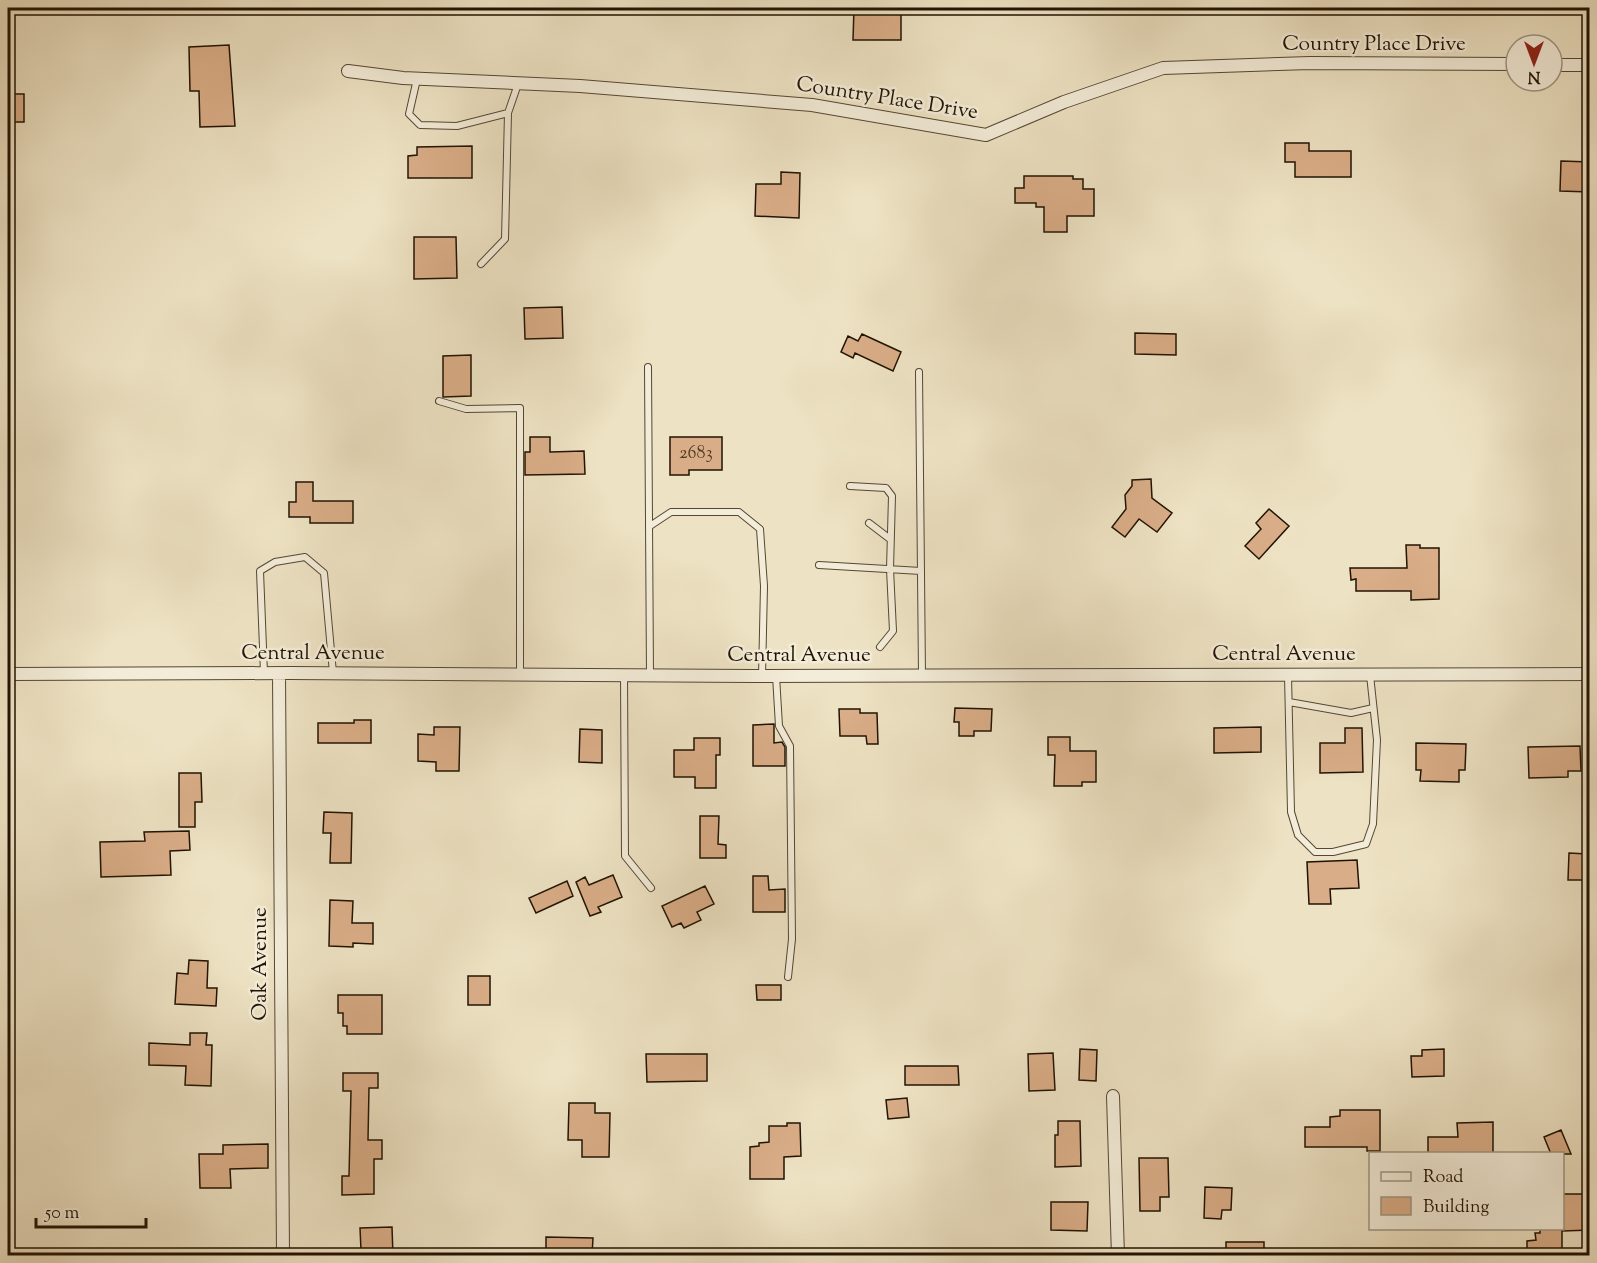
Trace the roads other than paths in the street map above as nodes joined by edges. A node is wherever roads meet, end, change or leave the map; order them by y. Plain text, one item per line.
1 (1504, 64) edge
2 (1564, 64) edge
3 (1590, 65) edge
4 (348, 71) dead end
5 (417, 79) junction
6 (518, 84) junction
7 (508, 113) junction
8 (481, 264) dead end
9 (648, 367) dead end
10 (919, 372) dead end
11 (439, 401) dead end
12 (850, 486) dead end
13 (869, 523) dead end
14 (650, 526) junction
15 (891, 539) junction
16 (819, 565) dead end
17 (890, 569) junction
18 (921, 571) junction
19 (880, 648) dead end
20 (264, 673) junction
21 (279, 673) junction
22 (333, 673) junction
23 (8, 674) edge
24 (520, 674) junction
25 (1590, 674) edge
26 (624, 675) junction
27 (651, 675) junction
28 (922, 675) junction
29 (1288, 675) junction
30 (1370, 675) junction
31 (762, 676) junction
32 (776, 676) junction
33 (1289, 702) junction
34 (1374, 708) junction
35 (651, 888) dead end
36 (788, 977) dead end
37 (1113, 1096) dead end
38 (283, 1256) edge
39 (1118, 1256) edge

1 - 6 street, Country Place Drive
2 - 3 street
4 - 5 street, Country Place Drive
5 - 6 street, Country Place Drive
5 - 7 lane
6 - 7 lane
7 - 8 lane
9 - 14 lane
10 - 18 lane
11 - 24 lane
12 - 15 lane
13 - 15 lane
14 - 27 lane
14 - 31 lane
15 - 17 lane
16 - 17 lane
17 - 18 lane
17 - 19 lane
18 - 28 lane
20 - 21 street, Central Avenue
20 - 22 lane
20 - 23 street, Central Avenue
21 - 22 street, Central Avenue
21 - 38 street, Oak Avenue
22 - 24 street, Central Avenue
24 - 26 street, Central Avenue
25 - 30 street, Central Avenue
26 - 27 street, Central Avenue
26 - 35 lane
27 - 31 street, Central Avenue
28 - 29 street, Central Avenue
28 - 32 street, Central Avenue
29 - 30 street, Central Avenue
29 - 33 lane
30 - 34 lane
31 - 32 street, Central Avenue
32 - 36 lane
33 - 34 lane
33 - 34 lane
37 - 39 street

